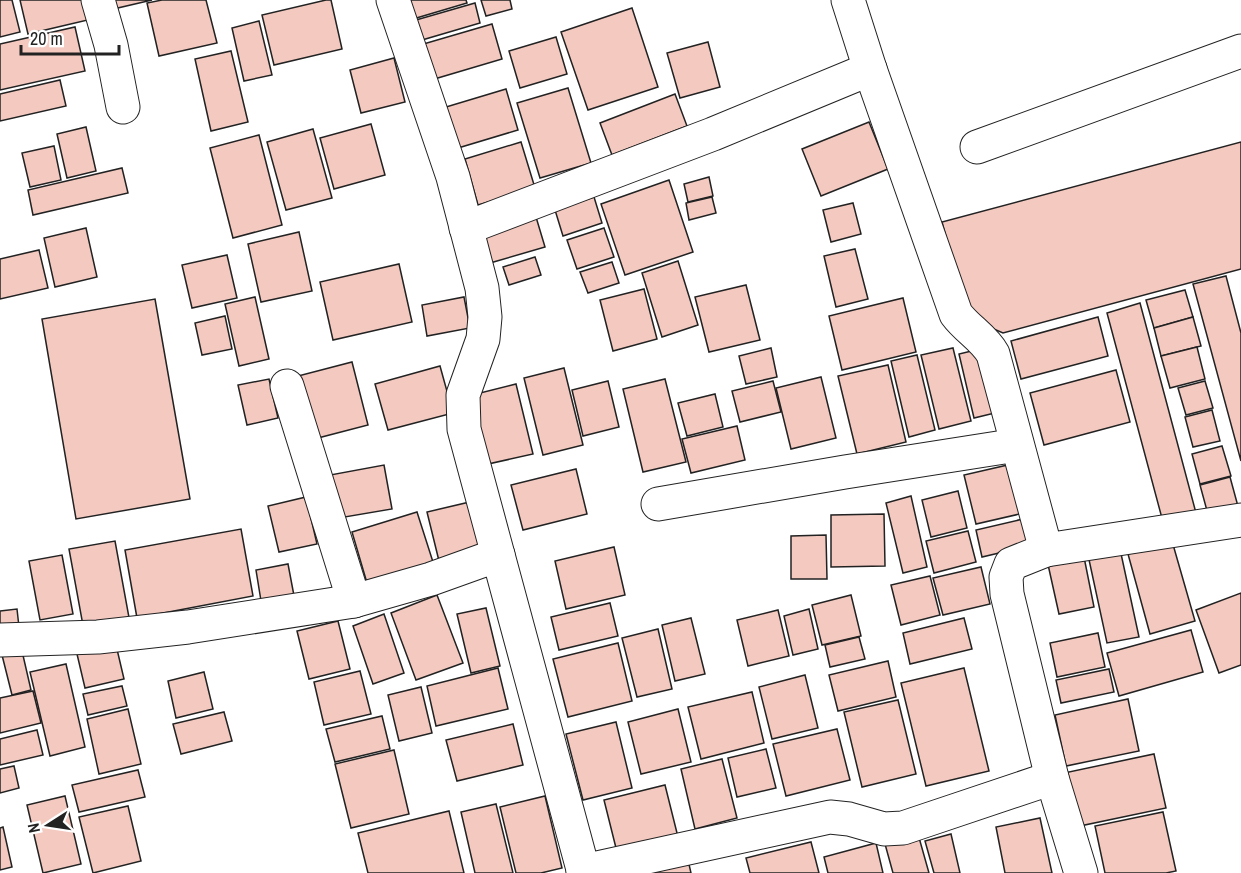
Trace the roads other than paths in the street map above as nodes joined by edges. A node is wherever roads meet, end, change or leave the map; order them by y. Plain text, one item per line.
1 (98, 0) edge
2 (393, 0) edge
3 (860, 7) edge
4 (1241, 51) edge
5 (870, 69) junction
6 (123, 107) dead end
7 (977, 147) dead end
8 (466, 228) junction
9 (287, 386) dead end
10 (1017, 445) junction
11 (658, 504) dead end
12 (1241, 520) edge
13 (1046, 550) junction
14 (498, 555) junction
15 (354, 601) junction
16 (0, 640) edge
17 (1052, 778) junction
18 (583, 872) edge
19 (1081, 873) edge

1 - 6 street
2 - 8 street
3 - 5 street
4 - 7 street
5 - 8 street
5 - 10 street
8 - 14 street
9 - 15 street
10 - 11 street
10 - 13 street
12 - 13 street
13 - 17 street
14 - 15 street
14 - 18 street
15 - 16 street
17 - 18 street
17 - 19 street

